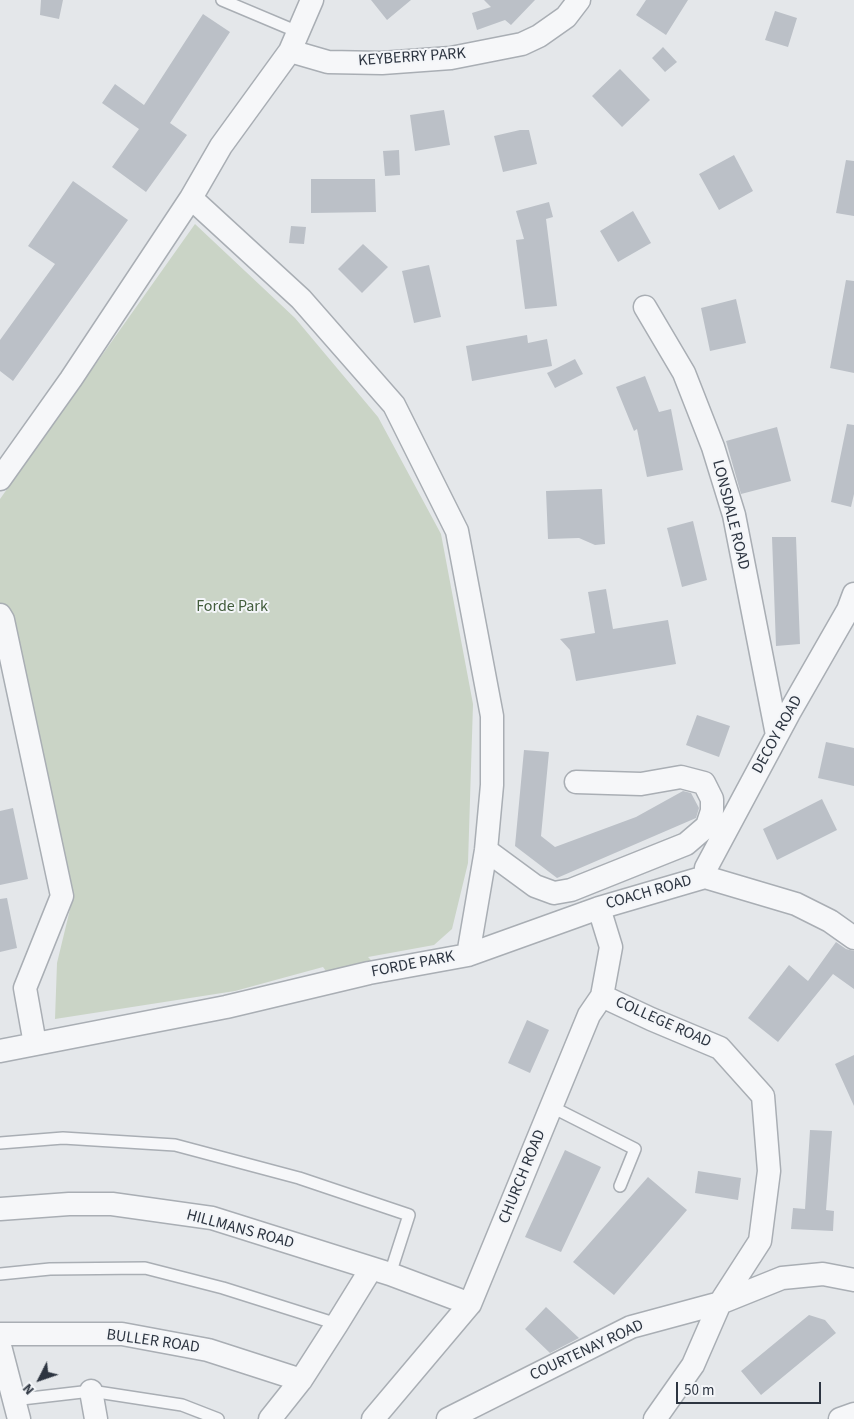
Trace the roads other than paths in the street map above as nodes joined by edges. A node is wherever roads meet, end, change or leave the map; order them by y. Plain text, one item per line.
1 (222, 0) edge
2 (312, 0) edge
3 (579, 0) edge
4 (294, 42) junction
5 (190, 198) junction
6 (645, 307) dead end
7 (0, 479) edge
8 (854, 594) edge
9 (0, 615) edge
10 (777, 735) junction
11 (576, 782) dead end
12 (486, 850) junction
13 (705, 877) junction
14 (599, 908) junction
15 (854, 938) edge
16 (468, 955) junction
17 (602, 996) junction
18 (35, 1044) junction
19 (0, 1051) edge
20 (552, 1107) junction
21 (0, 1143) edge
22 (620, 1186) dead end
23 (0, 1209) edge
24 (381, 1272) junction
25 (0, 1274) edge
26 (854, 1280) edge
27 (720, 1303) junction
28 (470, 1304) junction
29 (338, 1324) junction
30 (0, 1334) edge
31 (0, 1346) edge
32 (301, 1380) junction
33 (91, 1391) junction
34 (16, 1409) edge
35 (854, 1414) edge
36 (96, 1419) edge
37 (218, 1419) edge
38 (270, 1419) edge
39 (373, 1419) edge
40 (448, 1419) edge
41 (655, 1419) edge
42 (840, 1419) edge

1 - 4 lane
2 - 4 street
3 - 4 street, KEYBERRY PARK
4 - 5 street
5 - 7 street
5 - 12 street, FORDE PARK
6 - 10 street, LONSDALE ROAD
8 - 10 street, DECOY ROAD
9 - 18 street
10 - 13 street, DECOY ROAD
11 - 12 street
12 - 16 street, FORDE PARK
13 - 14 street, COACH ROAD
13 - 15 street, COACH ROAD
14 - 16 street, COACH ROAD
14 - 17 street, CHURCH ROAD
16 - 18 street, FORDE PARK
17 - 20 street, CHURCH ROAD
17 - 27 street, COLLEGE ROAD
18 - 19 street, FORDE PARK
20 - 22 lane
20 - 28 street, CHURCH ROAD
21 - 24 lane
23 - 24 street, HILLMANS ROAD
24 - 28 street, HILLMANS ROAD
24 - 29 street
25 - 29 lane
26 - 27 street
27 - 40 street, COURTENAY ROAD
27 - 41 street
28 - 39 street, CHURCH ROAD
29 - 32 street
30 - 32 street, BULLER ROAD
31 - 34 street
32 - 38 street
33 - 34 lane
33 - 36 street
33 - 37 lane
35 - 42 street

